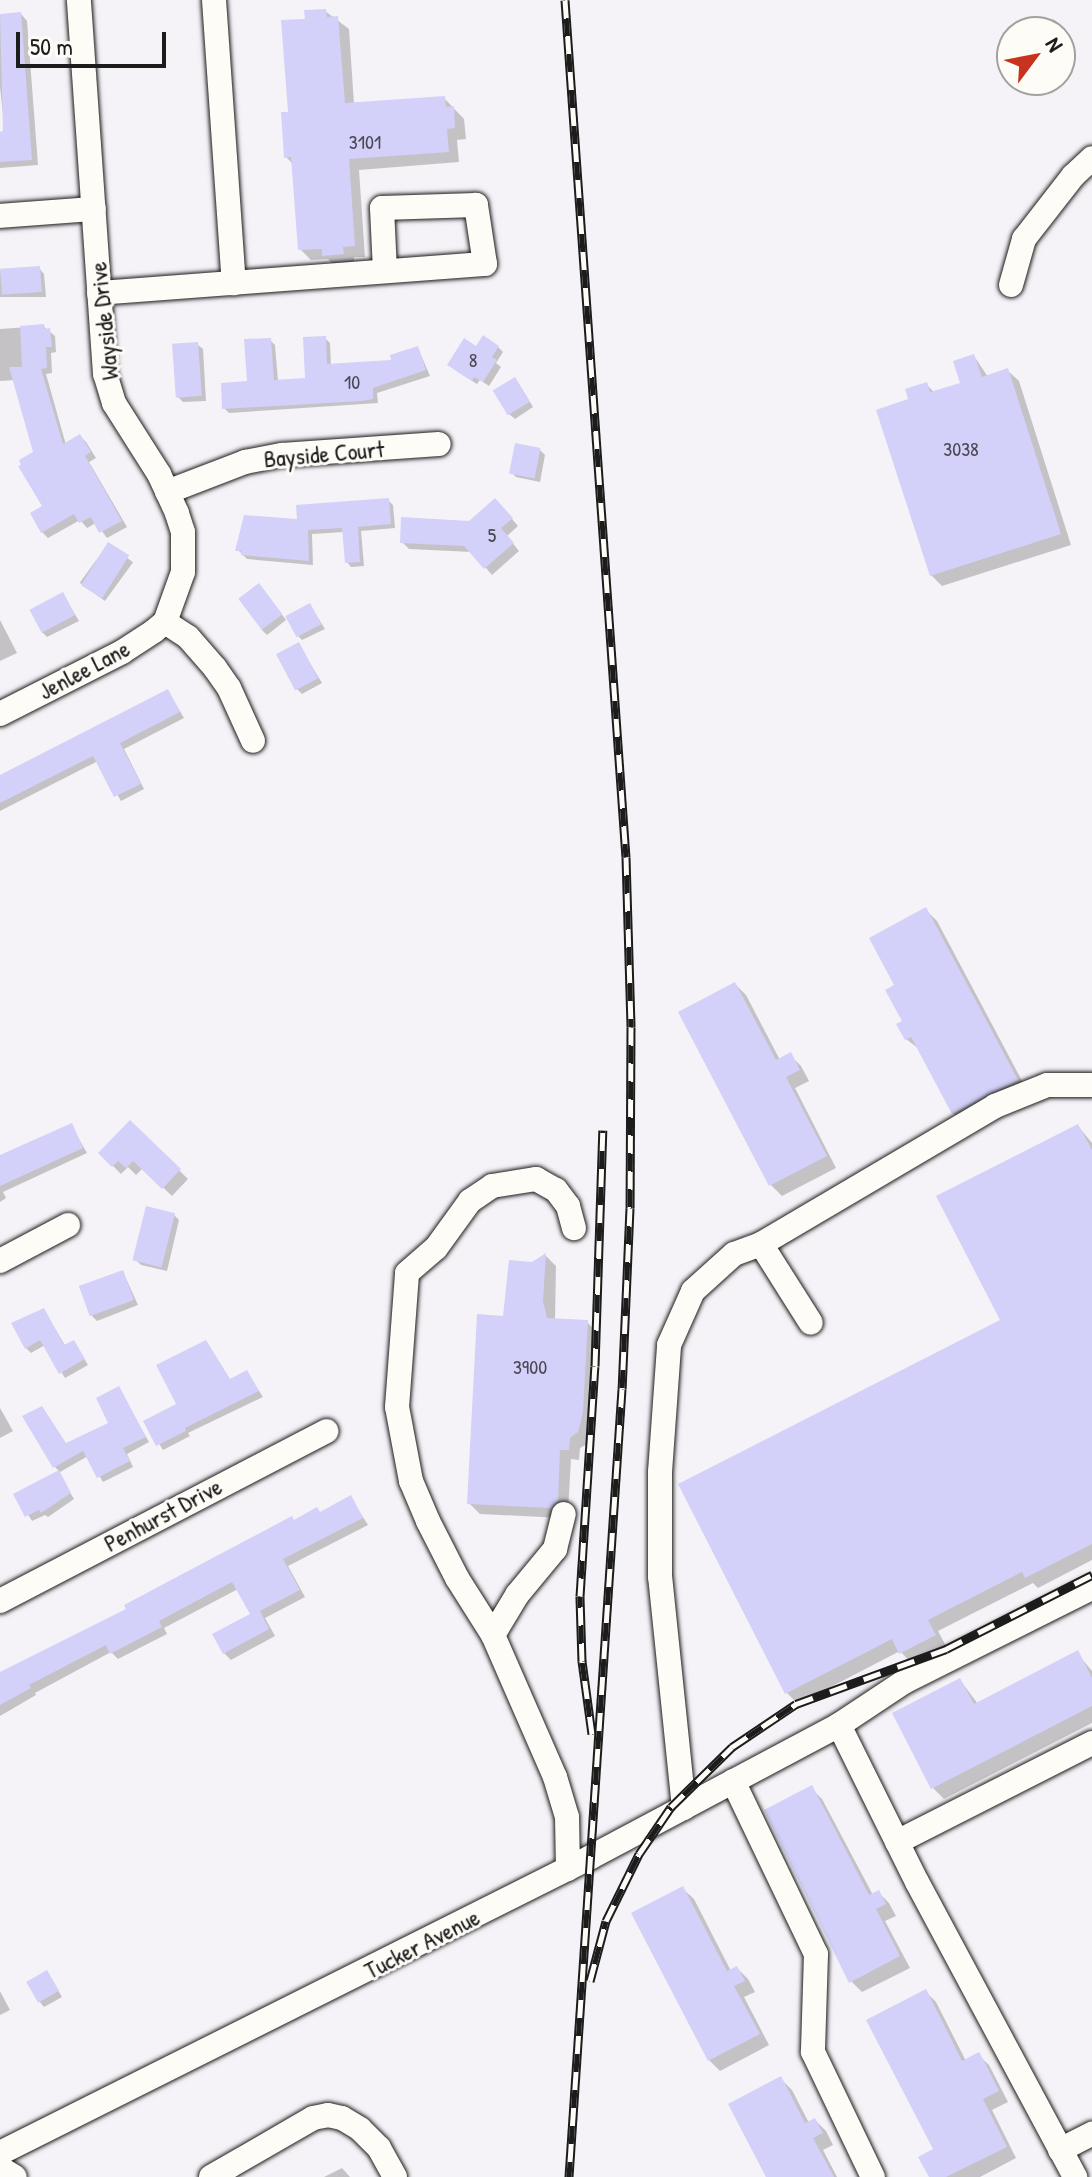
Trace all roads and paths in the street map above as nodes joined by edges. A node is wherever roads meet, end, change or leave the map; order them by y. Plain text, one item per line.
1 (79, 0) edge
2 (214, 0) edge
3 (1092, 158) edge
4 (94, 209) junction
5 (0, 216) edge
6 (385, 271) junction
7 (234, 283) junction
8 (1011, 285) dead end
9 (99, 293) junction
10 (439, 444) dead end
11 (167, 492) junction
12 (165, 622) junction
13 (0, 714) edge
14 (253, 741) dead end
15 (1092, 1085) edge
16 (68, 1225) dead end
17 (574, 1228) dead end
18 (761, 1244) junction
19 (0, 1261) edge
20 (811, 1323) dead end
21 (326, 1431) dead end
22 (564, 1514) dead end
23 (1092, 1588) edge
24 (0, 1601) edge
25 (493, 1635) junction
26 (839, 1725) junction
27 (1092, 1743) edge
28 (733, 1781) junction
29 (684, 1808) junction
30 (897, 1842) junction
31 (568, 1869) junction
32 (1092, 2134) edge
33 (1060, 2150) junction
34 (0, 2153) edge
35 (0, 2168) edge
36 (15, 2177) edge
37 (211, 2177) edge
38 (395, 2177) edge
39 (873, 2177) edge
40 (1075, 2177) edge

1 - 4 street, Wayside Drive
2 - 7 street
3 - 8 street
4 - 5 street
4 - 9 street, Wayside Drive
6 - 6 street
6 - 7 street
7 - 9 street
9 - 11 street, Wayside Drive
10 - 11 street, Bayside Court
11 - 12 street, Wayside Drive
12 - 13 street, Jenlee Lane
12 - 14 street
15 - 18 street
16 - 19 street
17 - 25 street
18 - 20 street
18 - 29 street
21 - 24 street, Penhurst Drive
22 - 25 street
23 - 26 street, Tucker Avenue
25 - 31 street
26 - 28 street, Tucker Avenue
26 - 30 street
27 - 30 street
28 - 29 street, Tucker Avenue
28 - 39 street
29 - 31 street, Tucker Avenue
30 - 33 street
31 - 34 street, Tucker Avenue
32 - 33 street
33 - 40 street
35 - 36 street
37 - 38 street

